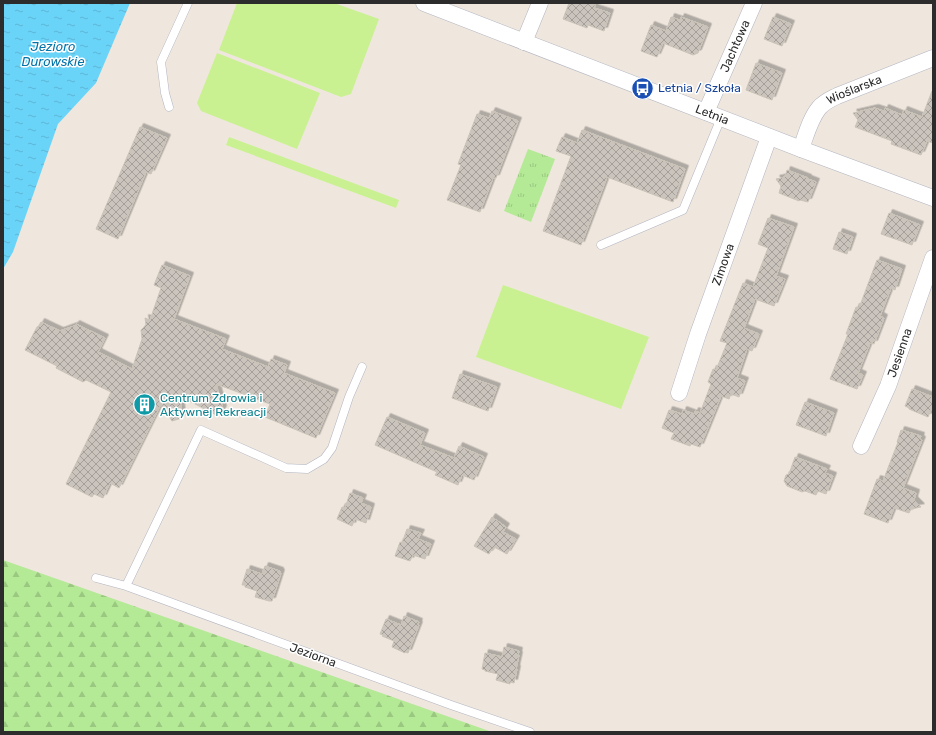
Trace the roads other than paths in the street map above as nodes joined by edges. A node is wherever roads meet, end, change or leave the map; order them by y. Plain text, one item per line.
1 (188, 3) edge
2 (424, 3) edge
3 (540, 3) edge
4 (754, 3) edge
5 (524, 42) junction
6 (933, 58) edge
7 (169, 107) dead end
8 (706, 112) junction
9 (721, 118) junction
10 (770, 137) junction
11 (801, 149) junction
12 (933, 198) edge
13 (601, 245) dead end
14 (933, 258) edge
15 (362, 367) dead end
16 (679, 393) dead end
17 (861, 446) dead end
18 (96, 578) dead end
19 (126, 586) junction
20 (530, 732) edge

1 - 7 lane
2 - 5 street, Letnia
3 - 5 street
4 - 8 street, Jachtowa
5 - 8 street, Letnia
6 - 11 street, Wioślarska
8 - 9 street, Letnia
9 - 10 street, Letnia
9 - 13 lane
10 - 11 street, Letnia
10 - 16 street, Zimowa
11 - 12 street, Letnia
14 - 17 street, Jesienna
15 - 19 lane
18 - 19 lane, Jeziorna
19 - 20 lane, Jeziorna

